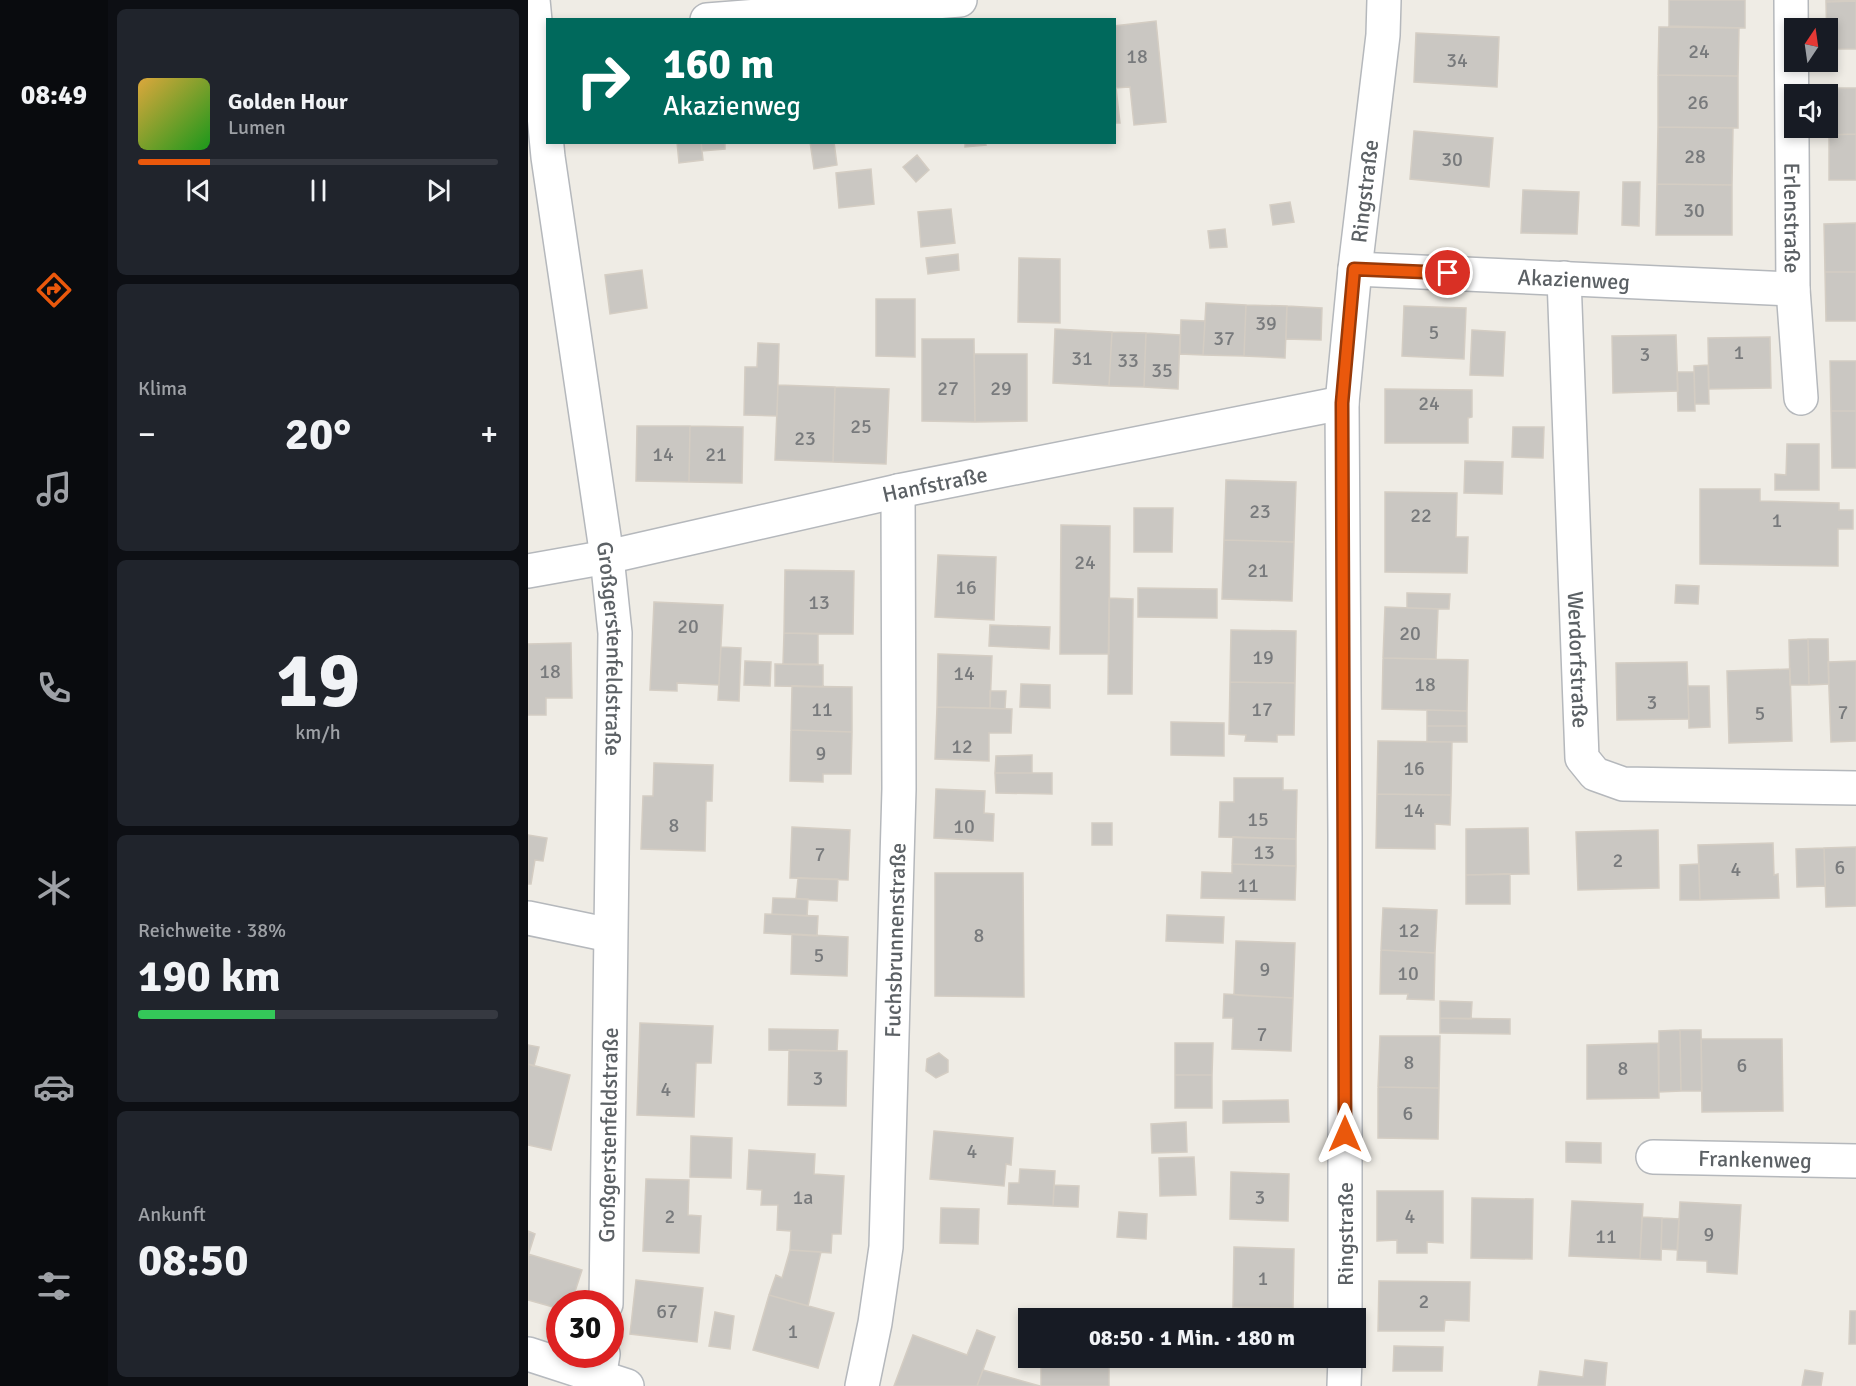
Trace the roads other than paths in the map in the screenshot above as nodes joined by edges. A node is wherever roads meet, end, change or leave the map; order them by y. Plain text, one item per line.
1 (533, 0) edge
2 (960, 0) edge
3 (1384, 0) edge
4 (1791, 0) edge
5 (732, 18) edge
6 (542, 32) edge
7 (546, 115) edge
8 (547, 144) edge
9 (1354, 269) junction
10 (1564, 278) junction
11 (1794, 289) junction
12 (1801, 398) dead end
13 (1342, 403) junction
14 (897, 491) junction
15 (607, 557) junction
16 (528, 571) edge
17 (1856, 788) edge
18 (528, 918) edge
19 (610, 935) junction
20 (1653, 1157) dead end
21 (1856, 1161) edge
22 (606, 1290) edge
23 (1345, 1308) edge
24 (528, 1354) edge
25 (1345, 1368) edge
26 (610, 1373) edge
27 (862, 1386) edge
28 (1344, 1386) edge

1 - 6 street, Großgerstenfeldstraße
2 - 5 street
3 - 9 street, Ringstraße
4 - 11 street, Erlenstraße
6 - 7 street, Großgerstenfeldstraße
8 - 15 street, Großgerstenfeldstraße
9 - 10 street, Akazienweg
9 - 13 street, Ringstraße
10 - 11 street, Akazienweg
10 - 17 street, Werdorfstraße
11 - 12 street, Erlenstraße
13 - 14 street, Hanfstraße
13 - 23 street, Ringstraße
14 - 15 street, Hanfstraße
14 - 27 street, Fuchsbrunnenstraße
15 - 16 street, Hanfstraße
15 - 19 street, Großgerstenfeldstraße
18 - 19 street
19 - 22 street, Großgerstenfeldstraße
20 - 21 street, Frankenweg
24 - 26 street
25 - 28 street

